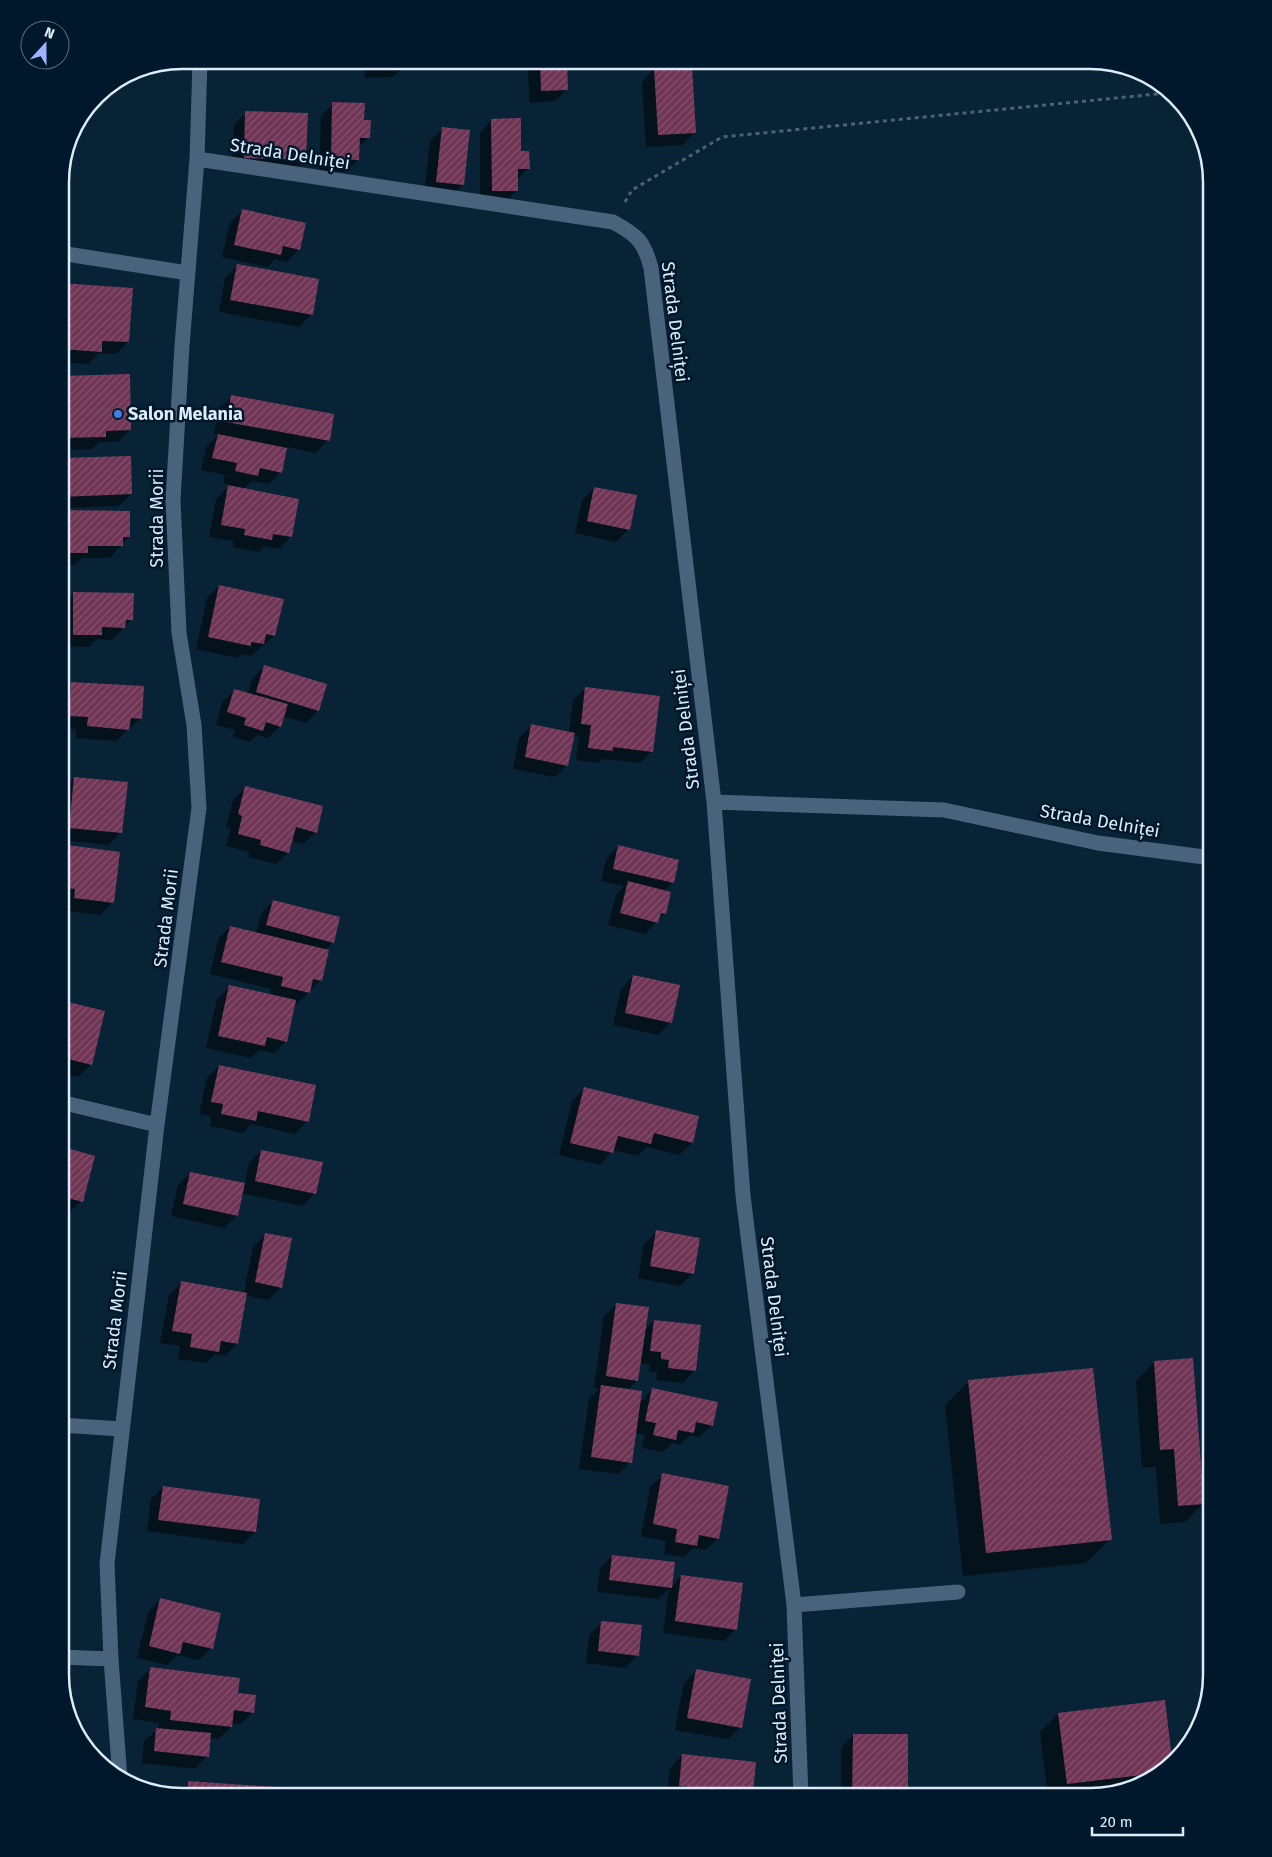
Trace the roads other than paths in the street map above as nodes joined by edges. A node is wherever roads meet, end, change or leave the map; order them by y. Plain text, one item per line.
1 (200, 69) edge
2 (197, 159) junction
3 (69, 254) edge
4 (188, 273) junction
5 (714, 802) junction
6 (1203, 857) edge
7 (69, 1104) edge
8 (157, 1125) junction
9 (69, 1426) edge
10 (121, 1429) junction
11 (958, 1592) dead end
12 (794, 1605) junction
13 (69, 1657) edge
14 (111, 1659) junction
15 (119, 1769) edge
16 (801, 1788) edge

1 - 2 street, Strada Morii
2 - 4 street, Strada Morii
2 - 5 street, Strada Delniței
3 - 4 street
4 - 8 street, Strada Morii
5 - 6 street, Strada Delniței
5 - 12 street, Strada Delniței
7 - 8 street
8 - 10 street, Strada Morii
9 - 10 street
10 - 14 street, Strada Morii
11 - 12 street
12 - 16 street, Strada Delniței
13 - 14 street
14 - 15 street, Strada Morii

